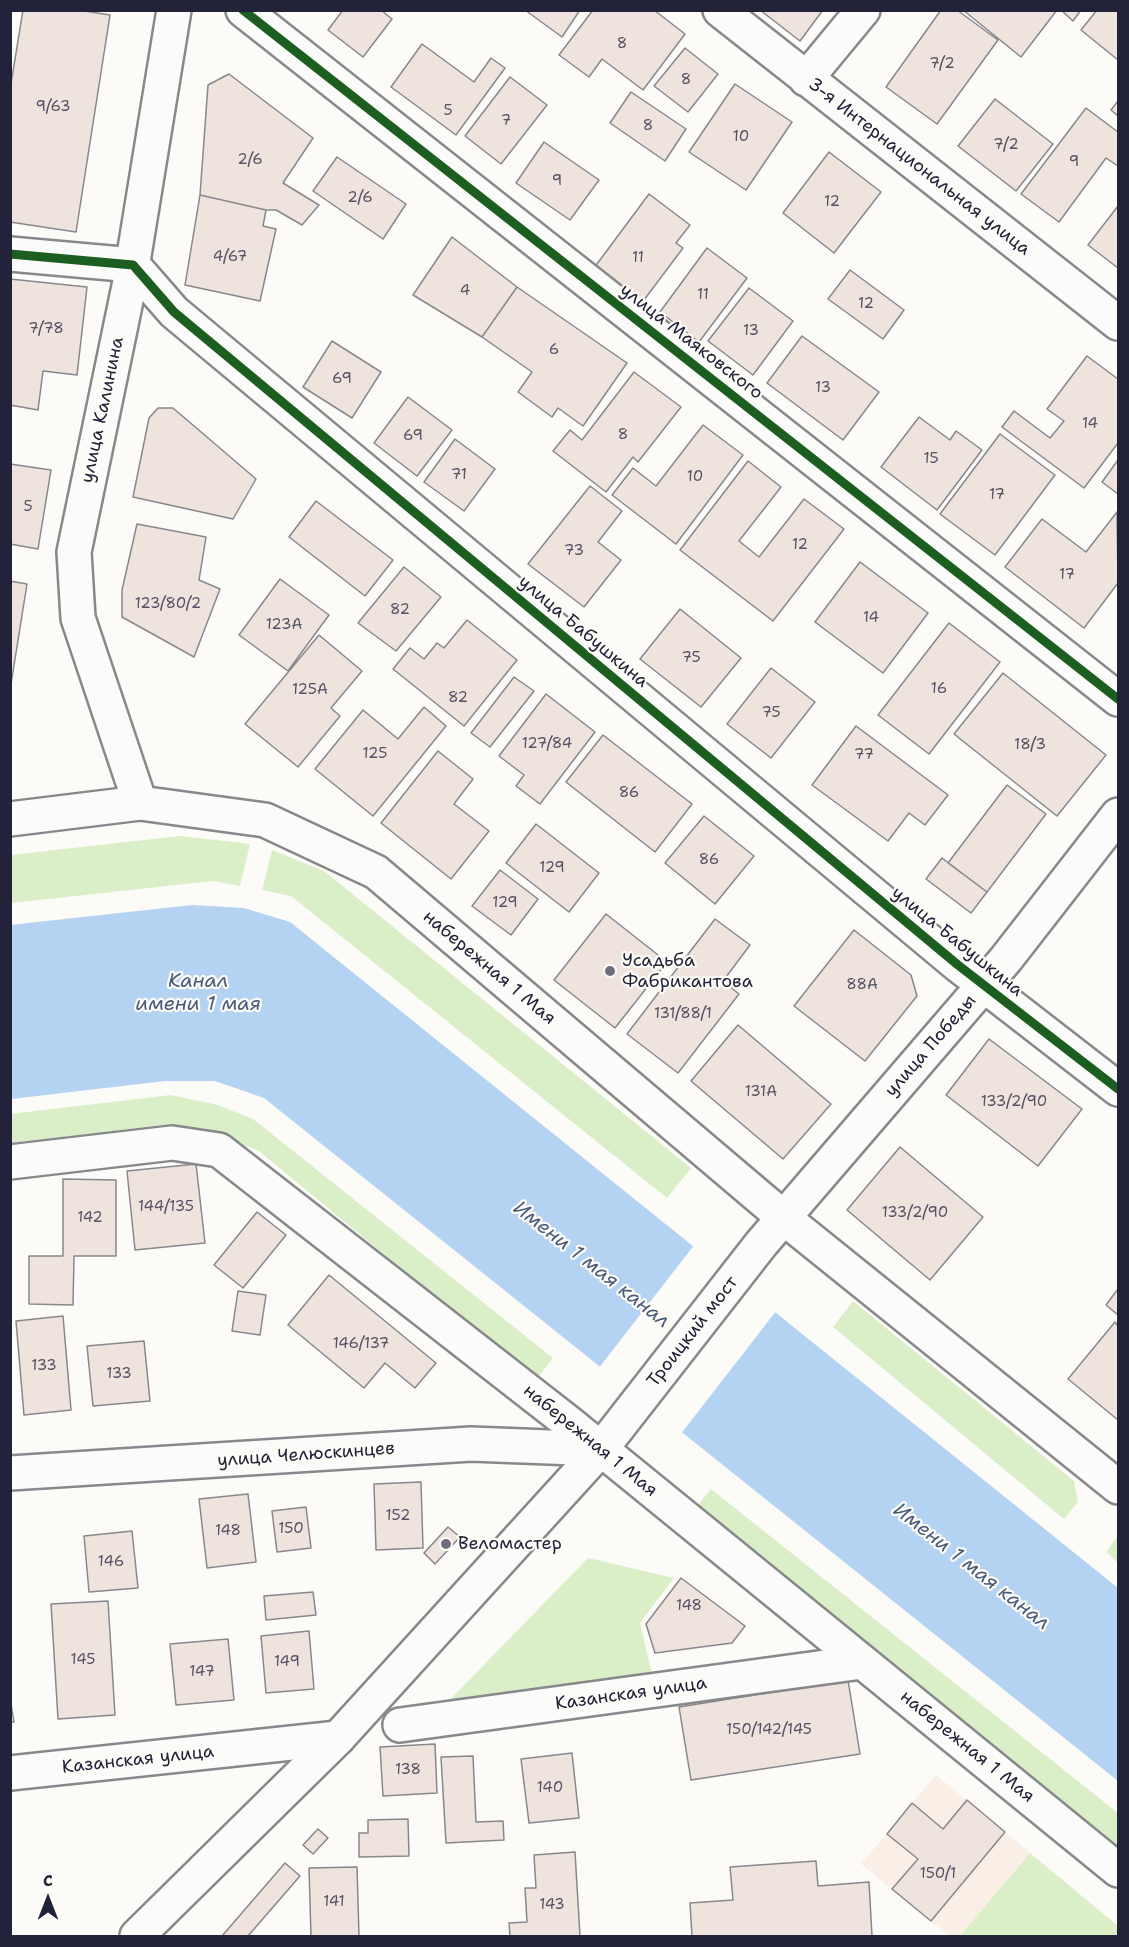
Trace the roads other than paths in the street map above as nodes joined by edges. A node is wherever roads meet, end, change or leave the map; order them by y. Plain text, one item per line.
1 (174, 10) edge
2 (243, 10) edge
3 (720, 10) edge
4 (862, 10) edge
5 (806, 79) junction
6 (10, 254) edge
7 (133, 265) junction
8 (1119, 323) edge
9 (1119, 699) edge
10 (140, 803) junction
11 (1119, 815) edge
12 (10, 819) edge
13 (982, 986) junction
14 (1119, 1089) edge
15 (10, 1162) edge
16 (784, 1218) junction
17 (761, 1244) joint
18 (601, 1449) junction
19 (10, 1473) edge
20 (1119, 1487) edge
21 (862, 1662) junction
22 (400, 1725) dead end
23 (338, 1738) junction
24 (10, 1773) edge
25 (1119, 1870) edge
26 (137, 1936) edge

1 - 7 street, улица Калинина
2 - 9 street, улица Маяковского
3 - 5 street, 3-я Интернациональная улица
4 - 5 street
5 - 8 street, 3-я Интернациональная улица
6 - 7 street
7 - 10 street, улица Калинина
7 - 13 street, улица Бабушкина
10 - 12 street, набережная 1 Мая
10 - 16 street, набережная 1 Мая
11 - 13 street, улица Победы
13 - 14 street, улица Бабушкина
13 - 16 street, улица Победы
15 - 18 street, набережная 1 Мая
16 - 17 street, улица Победы
16 - 20 street, набережная 1 Мая
17 - 18 street, Троицкий мост
18 - 19 street, улица Челюскинцев
18 - 21 street, набережная 1 Мая
18 - 23 street, Троицкий мост
21 - 22 street, Казанская улица
21 - 25 street, набережная 1 Мая
23 - 24 street, Казанская улица
23 - 26 street, Троицкий мост

